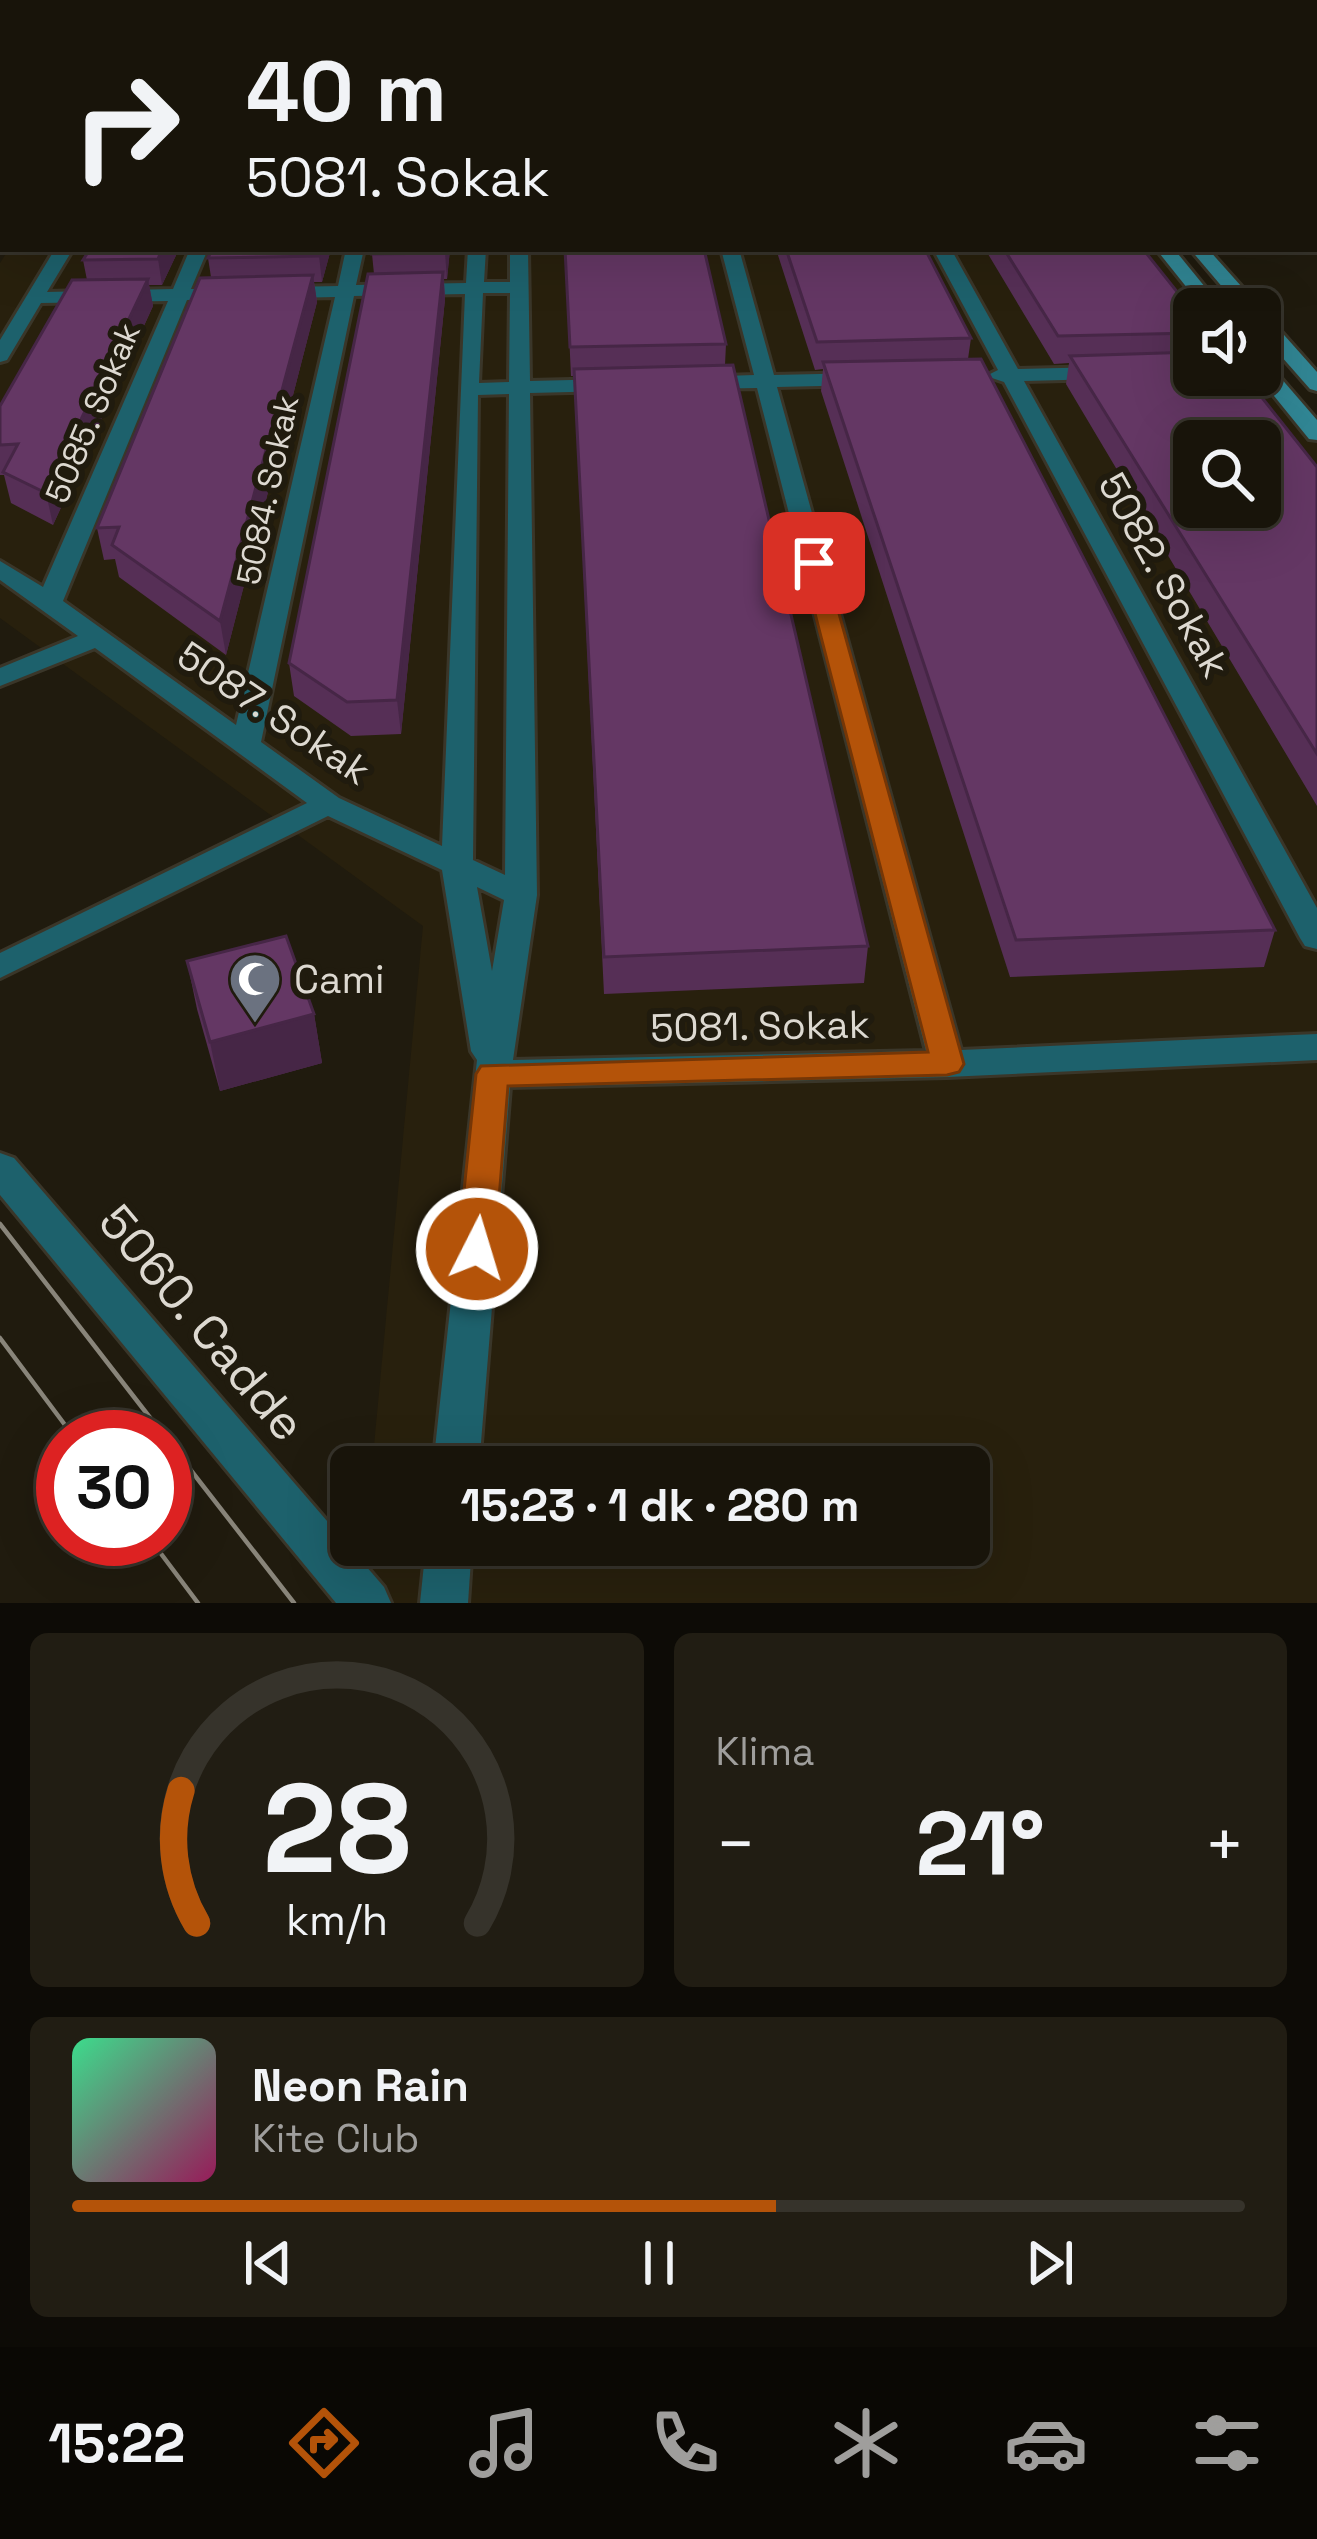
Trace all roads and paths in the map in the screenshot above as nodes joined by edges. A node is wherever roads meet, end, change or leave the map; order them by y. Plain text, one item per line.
1 (788, 0) edge
2 (848, 0) edge
3 (62, 252) edge
4 (198, 252) edge
5 (354, 252) edge
6 (476, 252) edge
7 (519, 252) edge
8 (731, 252) edge
9 (944, 252) edge
10 (1143, 252) edge
11 (1168, 252) edge
12 (1202, 252) edge
13 (519, 287) junction
14 (474, 288) junction
15 (1197, 288) edge
16 (1233, 288) edge
17 (1173, 289) edge
18 (346, 291) junction
19 (179, 295) junction
20 (35, 298) junction
21 (1281, 344) edge
22 (1, 353) edge
23 (1126, 373) edge
24 (1011, 375) junction
25 (967, 376) edge
26 (877, 379) edge
27 (765, 382) junction
28 (675, 384) edge
29 (630, 385) edge
30 (1317, 386) edge
31 (518, 388) junction
32 (468, 389) junction
33 (1276, 396) edge
34 (1310, 442) edge
35 (0, 568) edge
36 (49, 603) junction
37 (97, 638) junction
38 (0, 678) edge
39 (246, 745) junction
40 (328, 804) junction
41 (457, 865) junction
42 (521, 895) junction
43 (1317, 938) edge
44 (0, 967) edge
45 (1317, 1047) edge
46 (947, 1064) junction
47 (493, 1074) junction
48 (0, 1168) edge
49 (458, 1446) edge
50 (447, 1566) edge
51 (367, 1603) edge
52 (444, 1603) edge

1 - 2 lane
3 - 20 street
4 - 19 street, 5085. Sokak
5 - 18 street, 5084. Sokak
6 - 14 street
7 - 13 street
8 - 27 street
9 - 24 street, 5082. Sokak
10 - 17 street
11 - 15 street
12 - 16 street
13 - 14 street
13 - 31 street
14 - 18 street
14 - 32 street
18 - 19 street
18 - 39 street, 5084. Sokak
19 - 20 street
19 - 36 street, 5085. Sokak
20 - 22 street
21 - 30 street
23 - 24 street
24 - 25 street
24 - 43 street, 5082. Sokak
26 - 27 street
27 - 28 street
27 - 46 street
29 - 31 street
31 - 32 street
31 - 42 street
32 - 41 street
33 - 34 street
35 - 36 street, 5087. Sokak
36 - 37 street, 5087. Sokak
37 - 38 street
37 - 39 street, 5087. Sokak
39 - 40 street, 5087. Sokak
40 - 41 street, 5087. Sokak
40 - 44 street
41 - 42 street, 5087. Sokak
41 - 47 street
42 - 47 street
45 - 46 street, 5081. Sokak
46 - 47 street, 5081. Sokak
47 - 49 street
48 - 51 street, 5060. Cadde
50 - 52 street

